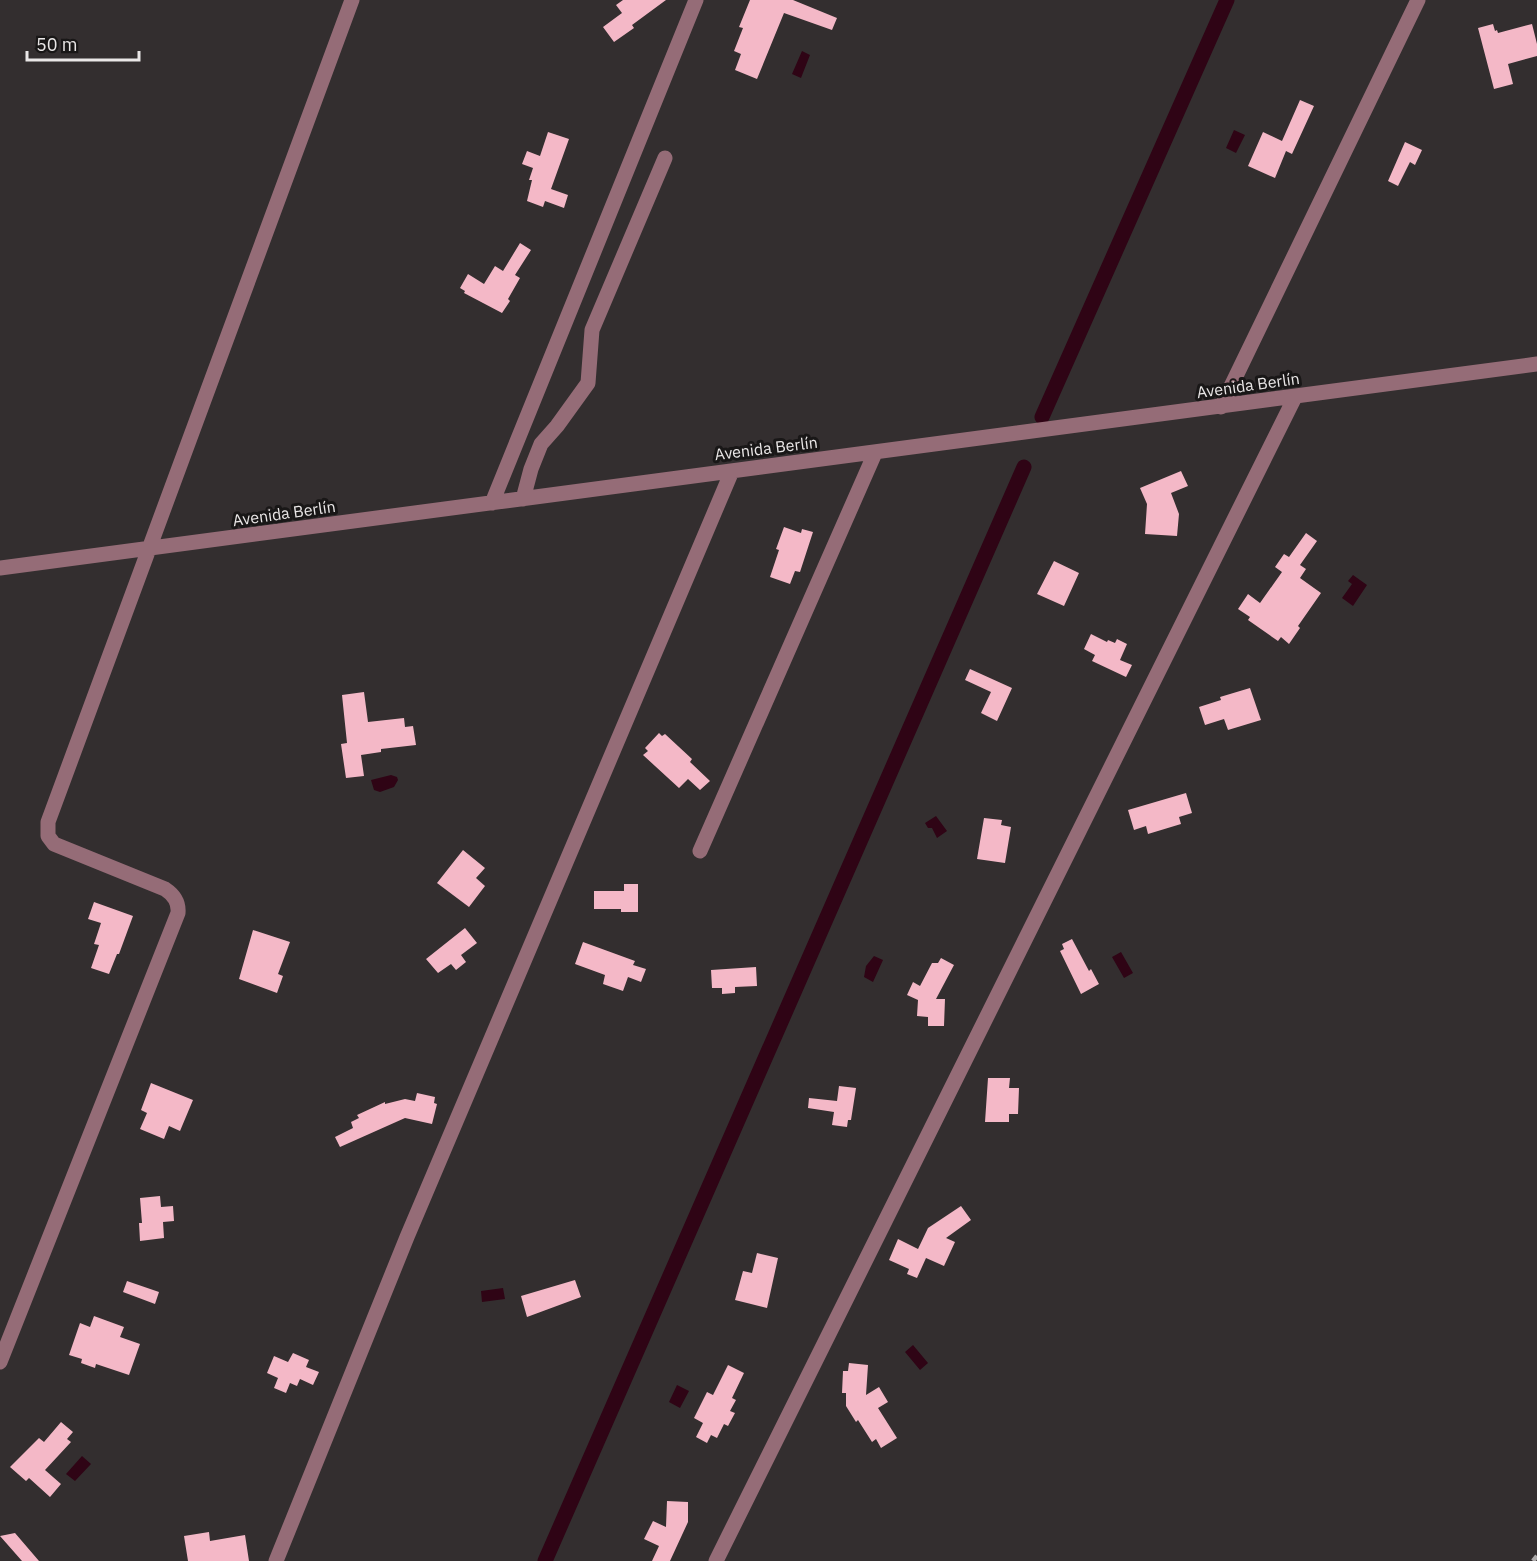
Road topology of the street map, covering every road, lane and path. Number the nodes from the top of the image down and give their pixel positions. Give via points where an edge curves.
1 (352, 0) edge
2 (696, 0) edge
3 (1418, 0) edge
4 (664, 158) dead end
5 (1537, 364) edge
6 (1295, 397) junction
7 (1221, 407) junction
8 (875, 453) junction
9 (732, 471) junction
10 (523, 499) junction
11 (492, 503) junction
12 (149, 549) junction
13 (0, 568) edge
14 (700, 851) dead end
15 (0, 1362) edge
16 (276, 1561) edge
17 (716, 1561) edge

1 - 12 street
2 - 11 street
3 - 7 street
4 - 10 street via 592,330 588,383 541,444
5 - 6 street, Avenida Berlín
6 - 7 street, Avenida Berlín
6 - 17 street
7 - 8 street, Avenida Berlín
8 - 9 street, Avenida Berlín
8 - 14 street
9 - 10 street, Avenida Berlín
9 - 16 street via 407,1237
10 - 11 street, Avenida Berlín
11 - 12 street, Avenida Berlín
12 - 13 street, Avenida Berlín
12 - 15 street via 46,829 58,847 165,889 174,897 178,914

